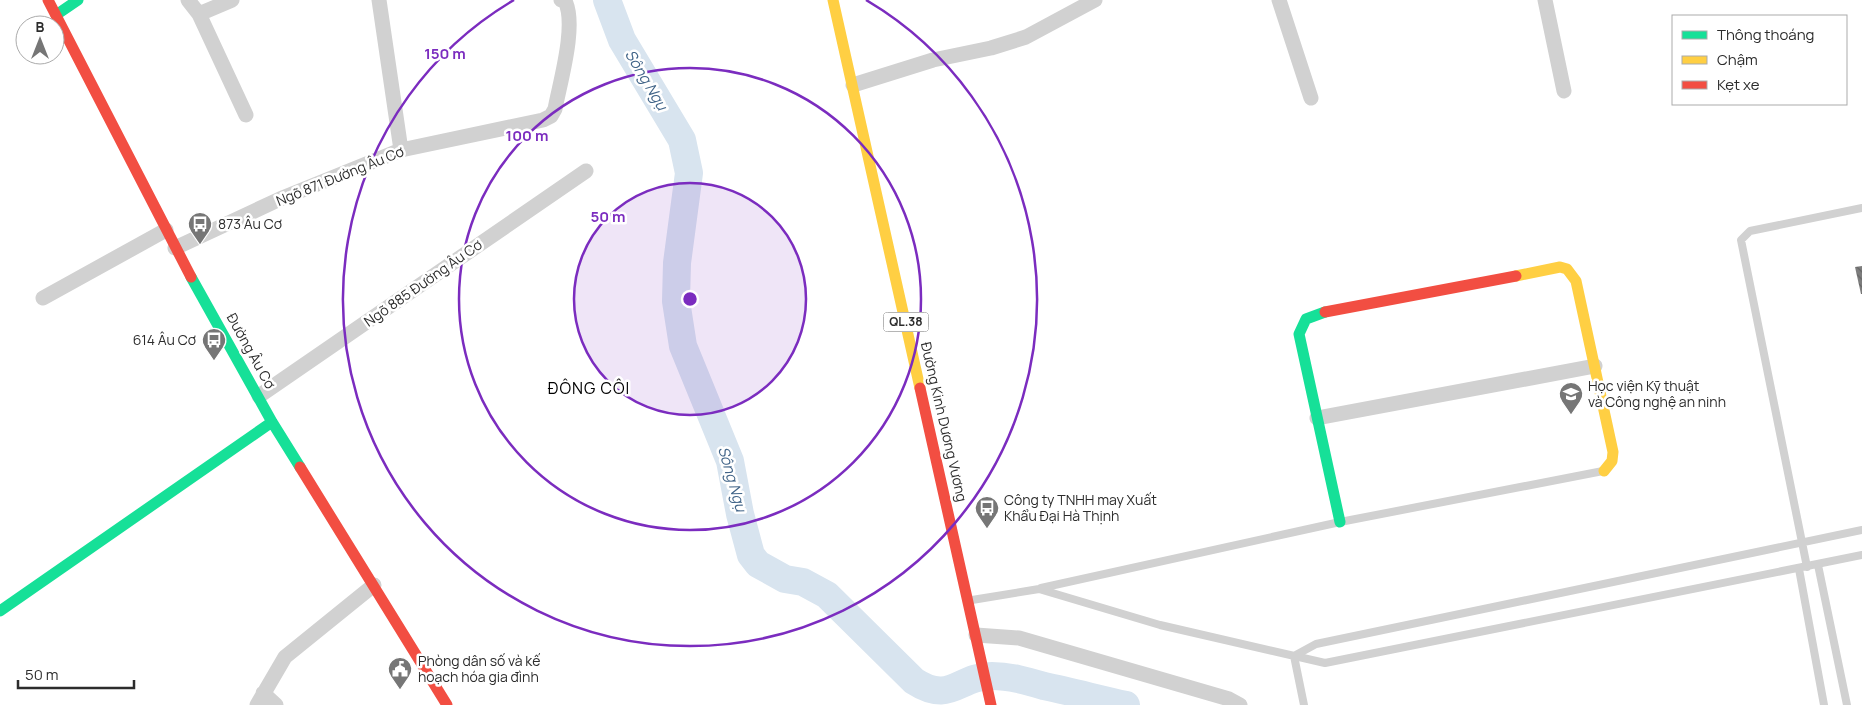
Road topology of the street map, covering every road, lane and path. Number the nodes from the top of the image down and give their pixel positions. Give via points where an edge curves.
1 (48, 0) edge
2 (78, 0) edge
3 (188, 0) edge
4 (232, 0) edge
5 (379, 0) edge
6 (561, 0) edge
7 (833, 0) edge
8 (1095, 0) edge
9 (1279, 0) edge
10 (1545, 0) edge
11 (1073, 6) edge
12 (199, 14) junction
13 (56, 15) joint
14 (65, 33) edge
15 (853, 85) junction
16 (1564, 91) dead end
17 (1310, 98) dead end
18 (246, 115) dead end
19 (401, 150) junction
20 (586, 171) dead end
21 (1862, 208) edge
22 (166, 230) junction
23 (175, 248) junction
24 (43, 298) dead end
25 (1595, 366) junction
26 (259, 396) junction
27 (1318, 418) junction
28 (272, 422) junction
29 (1604, 471) joint
30 (1340, 522) junction
31 (1862, 530) edge
32 (1802, 543) junction
33 (1862, 555) edge
34 (1818, 565) junction
35 (1803, 568) junction
36 (374, 585) junction
37 (1039, 589) junction
38 (968, 601) junction
39 (0, 611) edge
40 (977, 640) junction
41 (1294, 656) junction
42 (260, 699) edge
43 (276, 705) edge
44 (447, 705) edge
45 (991, 705) edge
46 (1240, 705) edge
47 (1304, 705) edge
48 (1824, 705) edge
49 (1846, 705) edge

1 - 13 main road, Đường Âu Cơ
2 - 13 main road
3 - 12 street
4 - 12 street
5 - 19 street
6 - 19 street, Ngõ 871 Đường Âu Cơ via 570,10 568,38 551,116
7 - 15 main road, Đường Kinh Dương Vương / QL.38
8 - 11 street
9 - 17 street
10 - 16 street
11 - 15 street via 1026,38 933,60
12 - 18 street
14 - 22 main road, Đường Âu Cơ
15 - 38 main road, Đường Kinh Dương Vương / QL.38
19 - 23 street, Ngõ 871 Đường Âu Cơ via 280,199
20 - 26 street, Ngõ 885 Đường Âu Cơ
21 - 32 lane via 1750,231 1741,240
22 - 23 main road, Đường Âu Cơ
22 - 24 street
23 - 26 main road, Đường Âu Cơ
25 - 27 street
25 - 27 main road via 1576,281 1567,269 1560,268 1307,317 1300,324 1299,334
25 - 29 main road via 1614,452
26 - 28 main road, Đường Âu Cơ
27 - 30 main road
28 - 36 main road, Đường Âu Cơ
28 - 39 main road
29 - 30 lane
30 - 37 lane
31 - 32 lane
32 - 35 lane
32 - 41 lane via 1316,644
33 - 34 lane
34 - 35 lane
34 - 49 lane
35 - 41 lane via 1325,663
35 - 48 lane
36 - 42 street via 284,656
36 - 44 main road, Đường Âu Cơ
37 - 38 lane
37 - 41 lane via 1160,624
38 - 40 main road, Đường Kinh Dương Vương / QL.38
40 - 45 main road, Đường Kinh Dương Vương / QL.38
40 - 46 street via 1019,638 1230,698
41 - 47 lane
42 - 43 street

